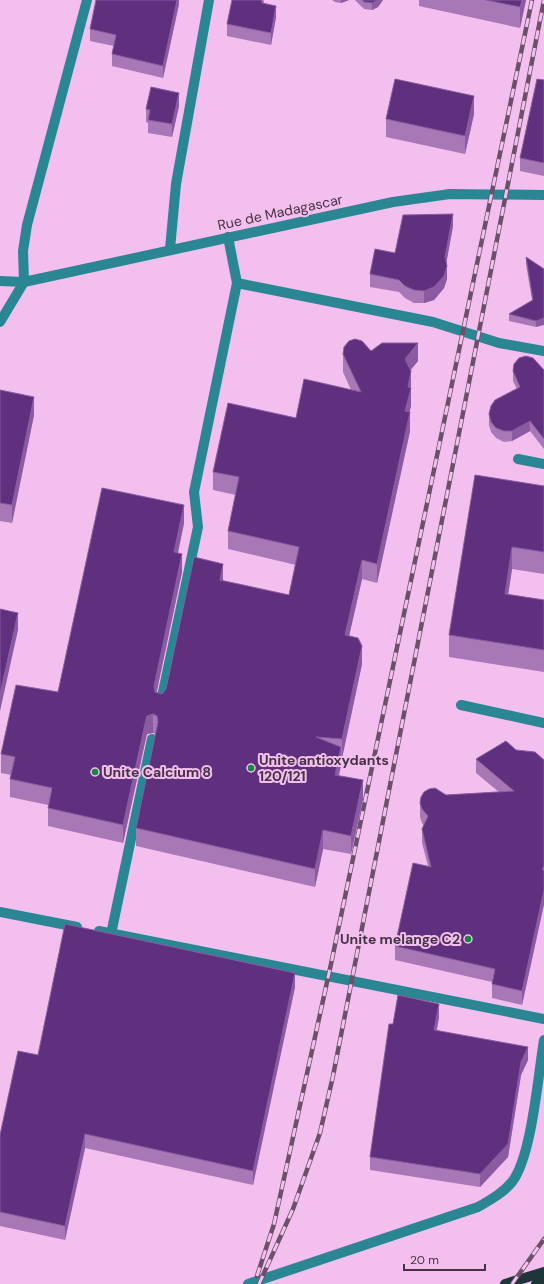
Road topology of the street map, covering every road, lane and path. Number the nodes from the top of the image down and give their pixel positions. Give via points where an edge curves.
1 (87, 0) edge
2 (209, 0) edge
3 (544, 195) edge
4 (228, 237) junction
5 (170, 250) junction
6 (0, 281) edge
7 (24, 282) junction
8 (237, 283) junction
9 (0, 322) edge
10 (544, 351) edge
11 (518, 459) dead end
12 (544, 464) edge
13 (461, 705) dead end
14 (160, 706) edge
15 (544, 723) edge
16 (152, 739) dead end
17 (0, 912) edge
18 (111, 934) junction
19 (544, 1019) edge
20 (544, 1040) edge
21 (544, 1272) edge
22 (544, 1278) edge
23 (248, 1284) edge
24 (505, 1284) edge
25 (536, 1284) edge

1 - 7 lane via 27,224 23,251
2 - 5 lane via 176,184
3 - 4 lane, Rue de Madagascar via 450,194 393,202
4 - 5 lane, Rue de Madagascar
4 - 8 lane
5 - 7 lane, Rue de Madagascar
6 - 7 lane, Rue de Madagascar
7 - 9 lane
8 - 10 lane via 433,322 499,343
8 - 14 lane via 194,492 198,527
11 - 12 lane
13 - 15 lane
16 - 18 lane
17 - 18 lane
18 - 19 lane
20 - 23 lane via 522,1165 512,1182 495,1197 478,1207
21 - 24 main road
22 - 25 main road

